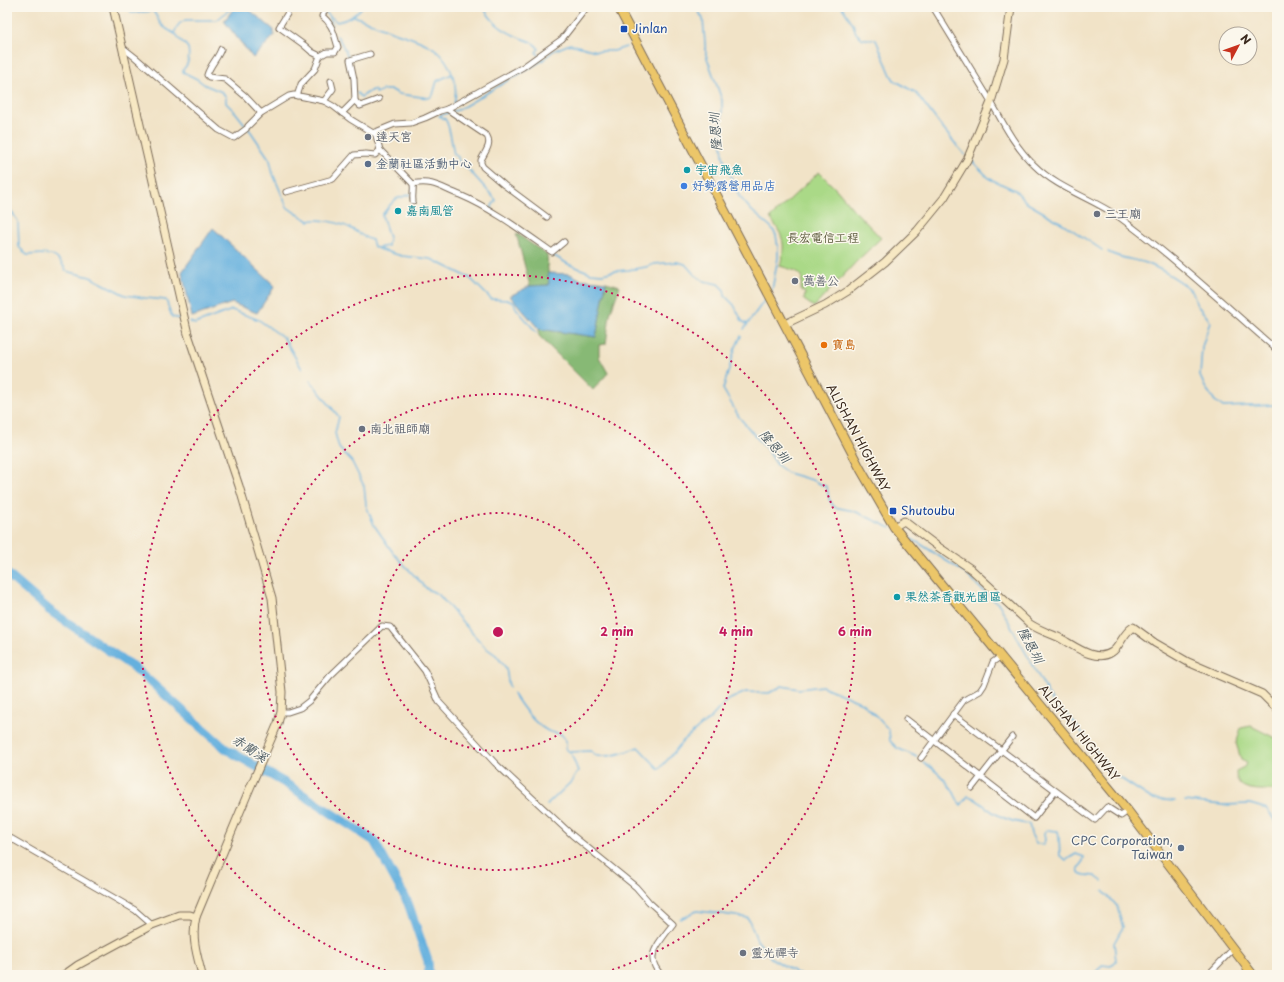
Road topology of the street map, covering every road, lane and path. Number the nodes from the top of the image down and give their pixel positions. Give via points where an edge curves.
1 (113, 7) edge
2 (323, 7) edge
3 (587, 7) edge
4 (618, 7) edge
5 (933, 7) edge
6 (1011, 7) edge
7 (288, 14) dead end
8 (122, 47) junction
9 (221, 48) dead end
10 (370, 54) dead end
11 (320, 56) junction
12 (331, 81) dead end
13 (297, 96) junction
14 (379, 99) dead end
15 (354, 100) junction
16 (324, 101) junction
17 (991, 102) junction
18 (447, 109) junction
19 (261, 113) junction
20 (342, 113) junction
21 (375, 132) junction
22 (380, 150) junction
23 (413, 184) junction
24 (286, 192) dead end
25 (413, 201) dead end
26 (547, 217) dead end
27 (564, 242) dead end
28 (785, 324) junction
29 (1277, 350) edge
30 (894, 527) junction
31 (1000, 656) junction
32 (1277, 709) edge
33 (281, 712) junction
34 (953, 714) junction
35 (906, 719) dead end
36 (1012, 737) dead end
37 (934, 741) junction
38 (1001, 750) junction
39 (921, 758) dead end
40 (981, 777) junction
41 (972, 788) dead end
42 (1055, 791) junction
43 (1128, 811) junction
44 (7, 836) edge
45 (196, 917) junction
46 (152, 925) junction
47 (1233, 949) junction
48 (64, 975) edge
49 (202, 975) edge
50 (661, 975) edge
51 (1208, 975) edge
52 (1253, 975) edge

1 - 8 street
2 - 11 street via 325,10 322,16 334,31 338,47 335,52 327,52
3 - 18 street via 562,39 522,67
4 - 28 main road, ALISHAN HIGHWAY
5 - 17 street
6 - 17 street via 1004,59
7 - 11 street via 279,27
8 - 19 street via 219,130 234,138
8 - 33 street via 188,334 239,486 272,598 282,692
9 - 19 street via 207,75 225,79
10 - 15 street via 350,60 354,79
11 - 13 street via 315,69 301,84
12 - 16 street via 333,89
13 - 16 street
13 - 19 street via 289,96
14 - 15 street via 360,106
15 - 20 street
16 - 20 street
17 - 28 street via 967,160 944,198 917,231 886,262 848,291
17 - 29 street via 1006,130 1034,166 1109,211 1155,244
18 - 21 street via 411,123 395,124
18 - 26 street via 487,136 490,142 481,160 483,167
20 - 21 street
21 - 22 street
22 - 23 street
22 - 24 street via 375,155 354,155 333,178
23 - 25 street
23 - 27 street via 420,182 439,185 483,206 552,252
28 - 30 main road, ALISHAN HIGHWAY
30 - 31 main road, ALISHAN HIGHWAY
30 - 32 street via 904,522 971,569 1030,624 1082,651 1094,655 1109,654 1133,627 1188,662 1262,694
31 - 34 street via 993,662 980,691 964,700
31 - 43 main road, ALISHAN HIGHWAY
33 - 45 street via 275,733
33 - 50 street via 300,708 382,626 390,627 425,671 439,702 495,763 572,835 636,887 673,924 662,937 652,957
34 - 37 street
34 - 38 street
35 - 37 street
36 - 38 street
37 - 39 street
37 - 40 street
38 - 40 street
38 - 42 street
40 - 41 street
40 - 42 street via 1034,818
42 - 43 street via 1095,820 1107,807 1121,816
43 - 47 main road, ALISHAN HIGHWAY
44 - 46 street via 135,910
45 - 46 street via 179,915
45 - 49 street via 194,943
46 - 48 street
47 - 51 street
47 - 52 main road, ALISHAN HIGHWAY

